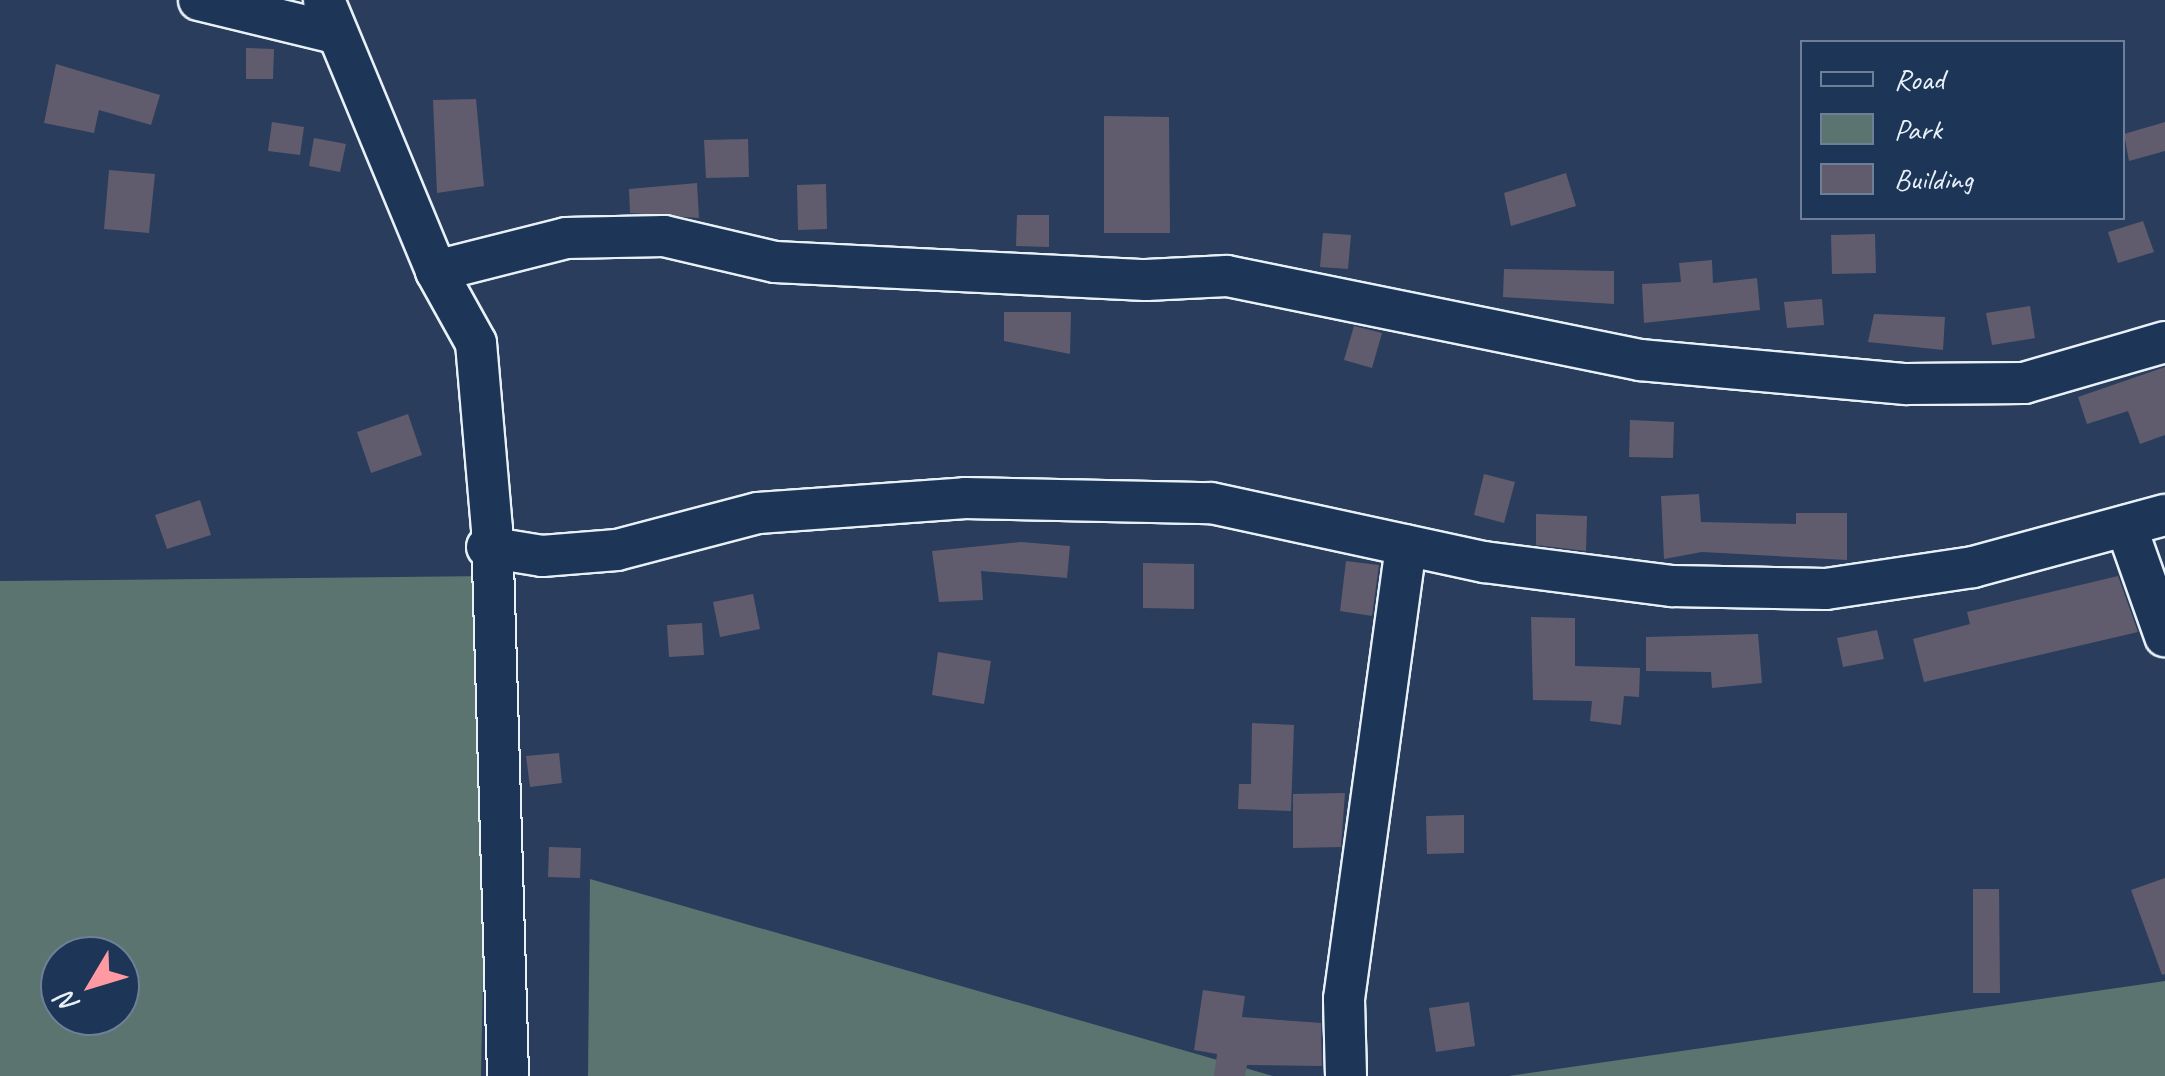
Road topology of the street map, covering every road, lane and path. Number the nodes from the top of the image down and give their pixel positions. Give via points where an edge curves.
1 (198, 0) edge
2 (329, 17) edge
3 (436, 271) junction
4 (2165, 342) edge
5 (2165, 515) edge
6 (2126, 526) junction
7 (1406, 545) junction
8 (487, 547) junction
9 (2165, 636) edge
10 (508, 1076) edge
11 (1346, 1076) edge

1 - 2 street
2 - 3 street
3 - 4 street via 566,238 664,236 775,262 1146,280 1227,276 1623,358 1906,384 2024,383
3 - 8 street via 476,343
5 - 6 street
6 - 7 street via 1973,567 1826,589 1672,586
6 - 9 street
7 - 8 street via 1211,503 965,498 758,513 617,550 542,556
7 - 11 street via 1344,999
8 - 10 street

